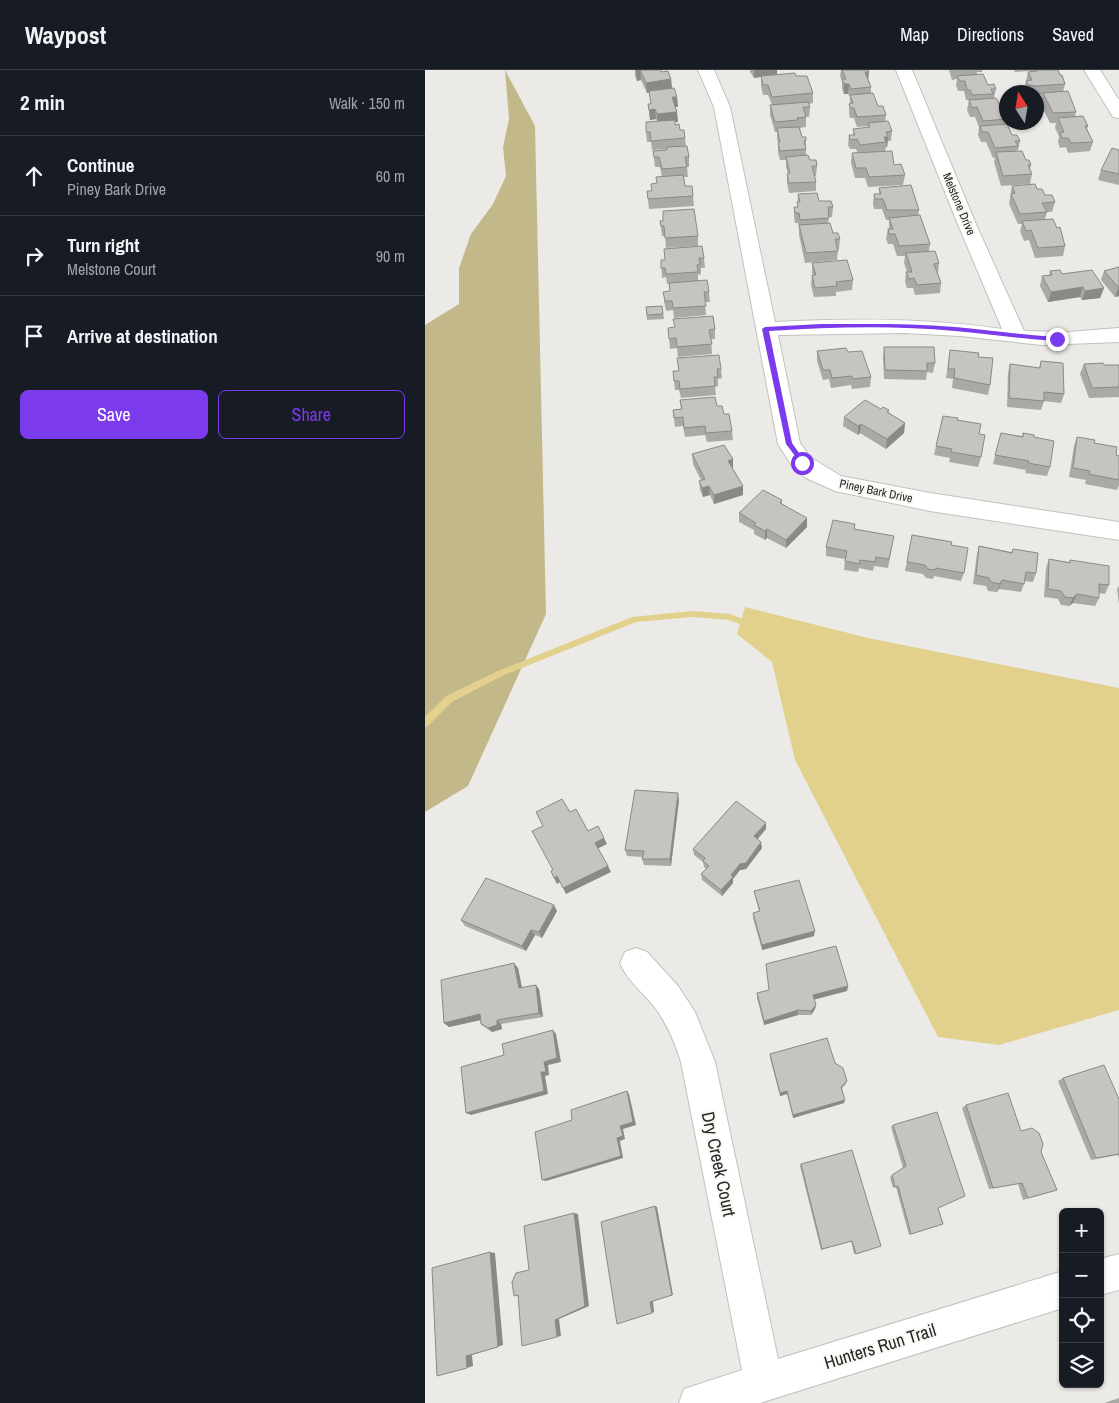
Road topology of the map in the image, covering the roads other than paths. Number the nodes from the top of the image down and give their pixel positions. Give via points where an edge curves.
1 (706, 70) edge
2 (904, 70) edge
3 (1092, 70) edge
4 (1119, 113) edge
5 (765, 329) junction
6 (1119, 335) edge
7 (1016, 336) junction
8 (1119, 531) edge
9 (636, 963) dead end
10 (1119, 1272) edge
11 (1104, 1277) edge
12 (1059, 1290) edge
13 (764, 1382) junction
14 (698, 1403) edge

1 - 5 street, Piney Bark Drive via 722,107
2 - 7 street, Melstone Drive
3 - 4 street
5 - 7 street via 894,326
5 - 8 street, Piney Bark Drive via 789,444 802,463 814,472 835,483 930,502
6 - 7 street via 1057,339
9 - 13 street, Dry Creek Court via 667,997 684,1023 698,1062
10 - 11 street
12 - 13 street, Hunters Run Trail
13 - 14 street, Hunters Run Trail

